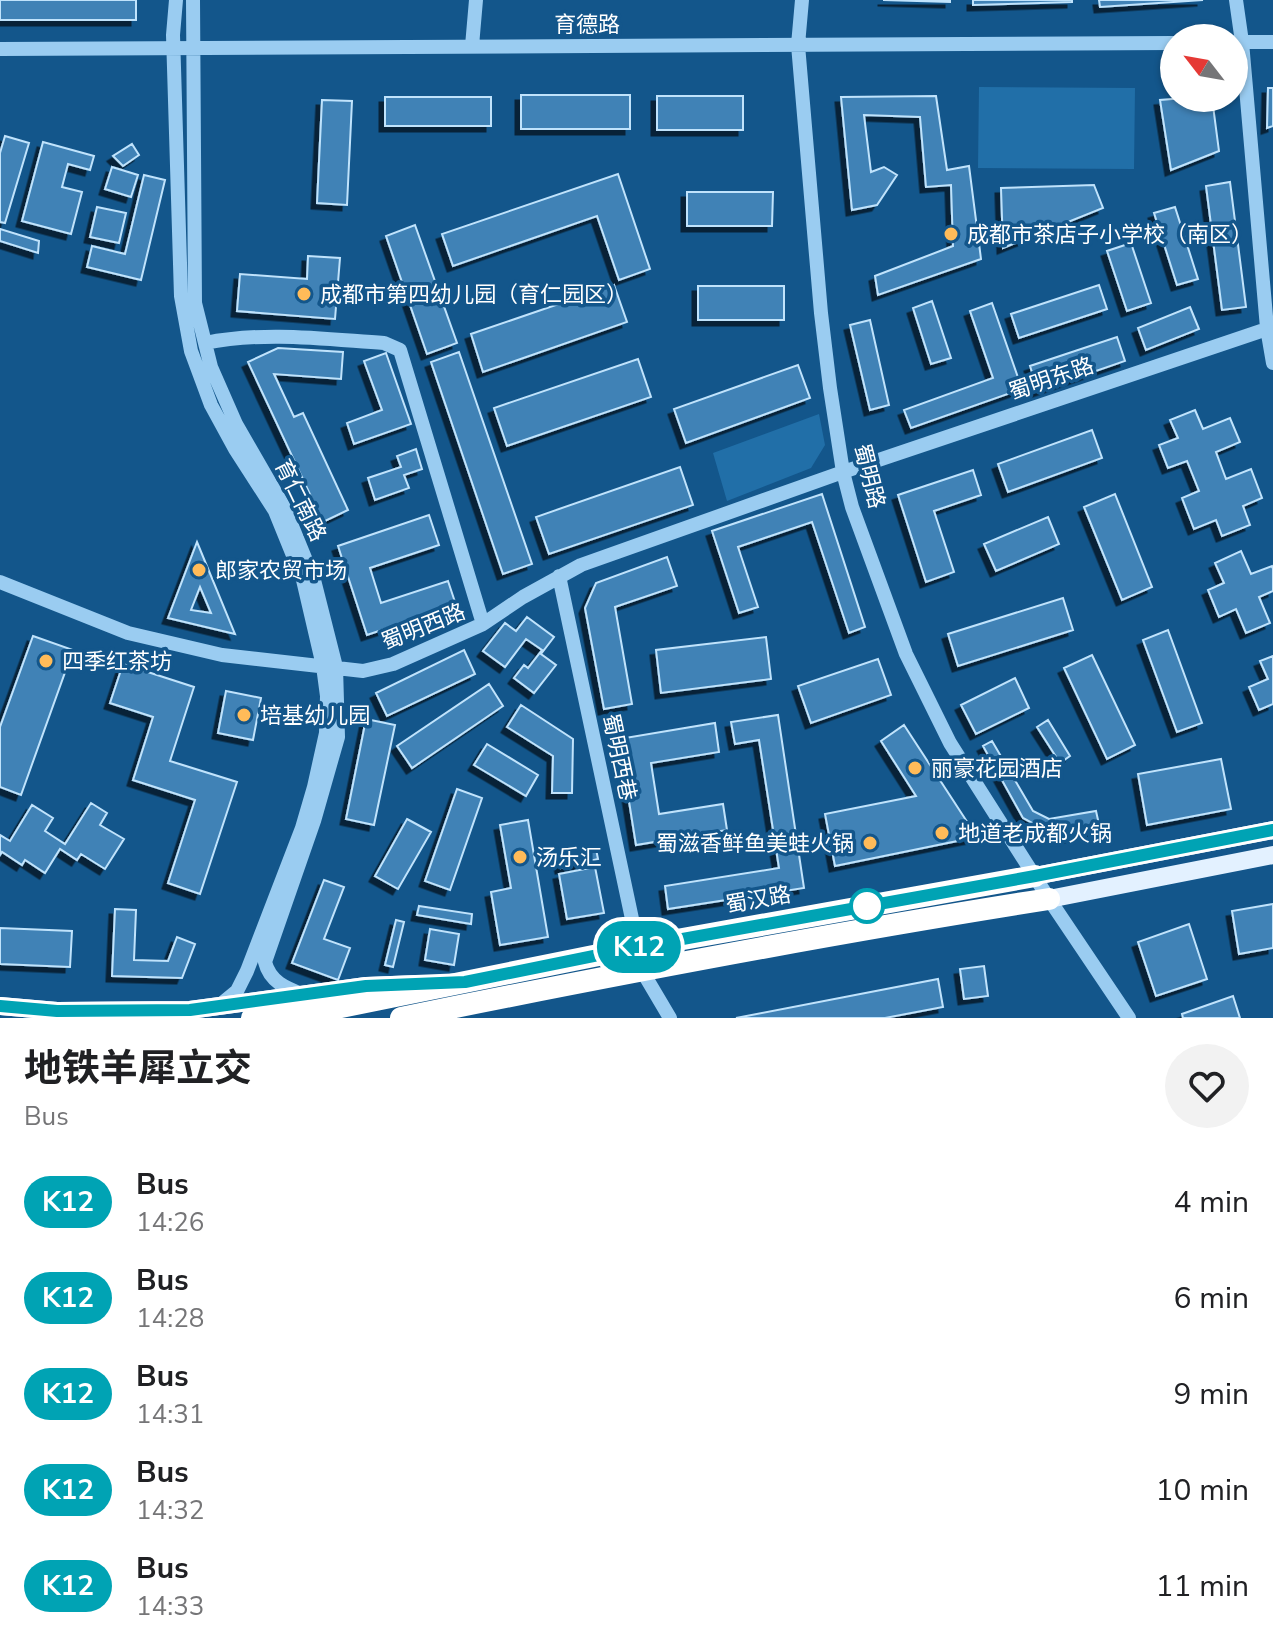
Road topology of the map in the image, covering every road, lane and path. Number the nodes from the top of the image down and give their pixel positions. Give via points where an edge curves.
1 (176, 0) edge
2 (193, 0) edge
3 (476, 0) edge
4 (802, 0) edge
5 (1236, 0) edge
6 (1237, 24) edge
7 (1248, 42) edge
8 (1273, 42) edge
9 (1160, 43) edge
10 (798, 45) junction
11 (472, 46) junction
12 (174, 48) junction
13 (192, 48) junction
14 (0, 49) edge
15 (1246, 112) edge
16 (1270, 328) edge
17 (205, 343) junction
18 (1273, 363) edge
19 (843, 472) junction
20 (559, 576) junction
21 (0, 582) edge
22 (483, 624) junction
23 (330, 667) junction
24 (1273, 830) edge
25 (1273, 855) edge
26 (1035, 876) junction
27 (1049, 899) junction
28 (640, 958) junction
29 (465, 982) junction
30 (304, 996) junction
31 (0, 1006) edge
32 (215, 1008) junction
33 (252, 1018) edge
34 (401, 1018) edge
35 (670, 1018) edge
36 (1129, 1018) edge

1 - 12 street
2 - 13 street, 育仁南路
3 - 11 street
4 - 10 street, 蜀明路
5 - 6 street
7 - 8 street
9 - 10 street, 育德路
10 - 11 street, 育德路
10 - 19 street, 蜀明路 via 821,313
11 - 13 street, 育德路
12 - 13 street, 育德路
12 - 14 street, 育德路
12 - 23 street via 181,296 191,351 211,405 280,525
13 - 17 street, 育仁南路 via 195,303
15 - 16 street
16 - 18 street
16 - 19 street, 蜀明东路
17 - 22 street via 266,335 384,343 400,350
17 - 23 street, 育仁南路 via 236,424 285,509 314,580
19 - 20 street, 蜀明西路
19 - 26 street, 蜀明路 via 906,654 950,743
20 - 22 street, 蜀明西路
20 - 28 street, 蜀明西巷
21 - 23 street, 蜀明西路 via 128,633 222,655
22 - 23 street, 蜀明西路 via 393,664 363,671
23 - 30 street, 育仁南路 via 338,737 265,962 273,979
23 - 32 street via 326,733 302,828 247,971 237,991
24 - 26 main road, 蜀汉路
25 - 27 main road, 蜀汉路
26 - 27 street, 蜀明路
26 - 28 highway, 蜀汉路
27 - 28 highway, 蜀汉路
27 - 36 street, 蜀明路
28 - 29 highway, 蜀汉路
28 - 34 highway, 蜀汉路
28 - 35 street, 蜀明西巷
29 - 30 main road via 366,986
29 - 33 highway, 蜀汉路 via 336,1008
30 - 32 main road
31 - 32 main road via 84,1011

